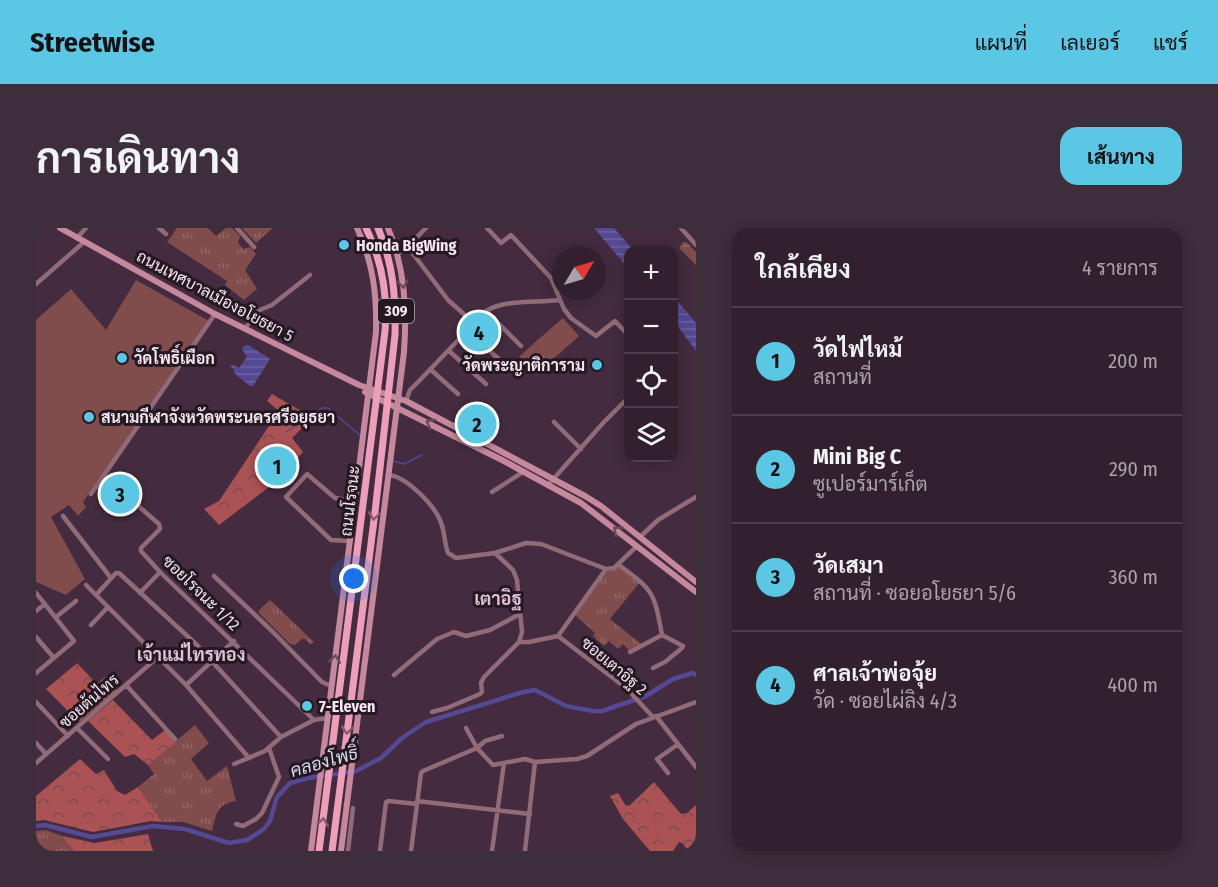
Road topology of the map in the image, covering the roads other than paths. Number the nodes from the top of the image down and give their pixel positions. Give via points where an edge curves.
1 (60, 228) edge
2 (86, 228) edge
3 (159, 228) edge
4 (237, 228) edge
5 (357, 228) edge
6 (366, 228) edge
7 (378, 228) edge
8 (388, 228) edge
9 (426, 228) edge
10 (487, 228) edge
11 (681, 228) edge
12 (166, 234) dead end
13 (77, 238) junction
14 (84, 242) junction
15 (696, 245) edge
16 (254, 247) dead end
17 (408, 247) junction
18 (397, 254) junction
19 (310, 275) dead end
20 (552, 281) edge
21 (36, 284) edge
22 (559, 300) joint
23 (486, 311) junction
24 (215, 314) junction
25 (475, 324) junction
26 (245, 329) junction
27 (468, 331) junction
28 (624, 331) edge
29 (521, 346) dead end
30 (448, 351) junction
31 (504, 364) dead end
32 (430, 369) junction
33 (486, 384) dead end
34 (359, 385) junction
35 (368, 387) junction
36 (377, 391) junction
37 (458, 394) dead end
38 (368, 395) junction
39 (389, 395) junction
40 (398, 398) junction
41 (376, 399) junction
42 (406, 401) junction
43 (624, 402) edge
44 (388, 405) junction
45 (397, 407) junction
46 (554, 422) dead end
47 (581, 449) junction
48 (523, 472) junction
49 (388, 475) junction
50 (104, 476) junction
51 (554, 479) junction
52 (548, 485) junction
53 (492, 492) dead end
54 (91, 494) dead end
55 (696, 497) edge
56 (355, 501) junction
57 (63, 516) dead end
58 (640, 537) junction
59 (350, 541) junction
60 (637, 546) junction
61 (495, 553) junction
62 (347, 563) junction
63 (356, 565) junction
64 (619, 565) junction
65 (367, 567) junction
66 (376, 568) junction
67 (606, 569) junction
68 (160, 572) junction
69 (214, 576) dead end
70 (111, 578) junction
71 (696, 582) edge
72 (86, 585) dead end
73 (696, 592) edge
74 (36, 593) edge
75 (140, 593) junction
76 (96, 595) junction
77 (76, 601) dead end
78 (45, 604) junction
79 (108, 607) junction
80 (36, 611) edge
81 (520, 614) junction
82 (56, 617) junction
83 (91, 625) dead end
84 (662, 635) junction
85 (558, 636) junction
86 (36, 637) edge
87 (234, 641) junction
88 (519, 642) junction
89 (630, 652) dead end
90 (158, 657) junction
91 (54, 658) junction
92 (211, 662) junction
93 (653, 668) dead end
94 (36, 673) edge
95 (394, 675) dead end
96 (126, 685) junction
97 (186, 685) junction
98 (332, 686) junction
99 (36, 702) edge
100 (696, 702) edge
101 (432, 712) dead end
102 (654, 716) junction
103 (327, 718) junction
104 (314, 720) junction
105 (77, 728) junction
106 (466, 728) dead end
107 (68, 736) junction
108 (502, 736) dead end
109 (281, 737) junction
110 (175, 739) dead end
111 (36, 743) edge
112 (677, 745) junction
113 (269, 748) junction
114 (477, 748) junction
115 (46, 754) junction
116 (249, 758) junction
117 (108, 759) dead end
118 (535, 762) junction
119 (36, 763) edge
120 (504, 763) junction
121 (234, 764) dead end
122 (696, 767) edge
123 (668, 773) dead end
124 (417, 803) junction
125 (353, 808) dead end
126 (498, 811) junction
127 (530, 814) junction
128 (236, 824) dead end
129 (310, 851) edge
130 (319, 851) edge
131 (332, 851) edge
132 (341, 851) edge
133 (348, 851) edge
134 (380, 851) edge
135 (411, 851) edge
136 (492, 851) edge
137 (525, 851) edge

1 - 13 main road, ถนนเทศบาลเมืองอโยธยา 5
2 - 13 street
3 - 12 street
4 - 16 street
5 - 35 main road, ถนนโรจนะ via 371,264 376,297 376,332
6 - 36 main road, ถนนโรจนะ / 309 via 379,261 386,300
7 - 39 main road, ถนนโรจนะ / 309 via 389,260 396,307
8 - 18 main road, ถนนโรจนะ
9 - 17 street
10 - 20 street via 501,243 511,235
11 - 15 street
13 - 14 main road, ถนนเทศบาลเมืองอโยธยา 5
14 - 21 street
14 - 24 main road, ถนนเทศบาลเมืองอโยธยา 5
17 - 18 street
17 - 25 street via 448,300
18 -> 40 main road, ถนนโรจนะ via 406,322
19 - 26 street via 272,305 255,312
22 - 23 street
22 - 28 street via 571,318 596,336 615,321
23 - 25 street
23 - 29 street
24 - 26 main road, ถนนเทศบาลเมืองอโยธยา 5
24 - 50 street
25 - 27 street
26 - 34 main road, ถนนเทศบาลเมืองอโยธยา 5
27 - 30 street
27 - 31 street
30 - 32 street
30 - 33 street
32 - 37 street
32 - 42 street via 410,390
34 - 35 main road, ถนนเทศบาลเมืองอโยธยา 5
34 - 38 main road, ถนนเทศบาลเมืองอโยธยา 5
35 - 36 main road, ถนนเทศบาลเมืองอโยธยา 5
35 - 38 main road, ถนนโรจนะ
36 - 39 main road, ถนนเทศบาลเมืองอโยธยา 5
36 - 41 main road, ถนนโรจนะ / 309
38 - 41 main road, ถนนเทศบาลเมืองอโยธยา 5
38 - 56 main road, ถนนโรจนะ
39 - 40 main road, ถนนเทศบาลเมืองอโยธยา 5
39 - 44 main road, ถนนโรจนะ / 309
40 - 42 main road, ถนนเทศบาลเมืองอโยธยา 5
40 - 45 main road, ถนนโรจนะ
41 - 44 main road, ถนนเทศบาลเมืองอโยธยา 5
41 - 63 main road, ถนนโรจนะ / 309
42 - 51 main road, ถนนเทศบาลเมืองอโยธยา 5
43 - 47 street
44 - 45 main road, ถนนเทศบาลเมืองอโยธยา 5
44 -> 65 main road, ถนนโรจนะ / 309
48 -> 45 main road, ถนนเทศบาลเมืองอโยธยา 5
45 - 49 main road, ถนนโรจนะ
46 - 47 street
47 - 51 street
48 - 52 main road, ถนนเทศบาลเมืองอโยธยา 5
48 - 53 street
49 - 61 street via 408,483 435,512 452,556
49 - 66 main road, ถนนโรจนะ
50 - 54 street
50 - 68 street, ซอยโรจนะ 1/12 via 159,524 160,529 140,549
51 - 52 street
51 - 58 main road, ถนนเทศบาลเมืองอโยธยา 5 via 601,506
60 -> 52 main road, ถนนเทศบาลเมืองอโยธยา 5 via 595,512
55 - 58 street via 658,520
56 - 59 main road, ถนนโรจนะ
56 - 59 street via 335,498 308,474 286,497 331,540
57 - 70 street
58 - 71 main road, ถนนเทศบาลเมืองอโยธยา 5
59 - 62 main road, ถนนโรจนะ
60 - 64 street
60 - 73 main road, ถนนเทศบาลเมืองอโยธยา 5
61 - 67 street via 531,542
61 - 81 street via 515,574
62 - 63 main road
98 -> 62 main road, ถนนโรจนะ
130 -> 63 main road, ถนนโรจนะ / 309
64 - 67 street
64 - 84 street via 651,592
65 - 66 main road
65 -> 131 main road, ถนนโรจนะ / 309
66 - 132 main road, ถนนโรจนะ
67 - 85 street
68 - 75 street
68 - 87 street, ซอยโรจนะ 1/12
69 - 98 street via 322,682
70 - 75 street via 117,572
70 - 76 street
72 - 76 street
74 - 78 street
75 - 92 street
76 - 79 street
77 - 82 street
78 - 80 street
78 - 82 street
79 - 83 street
79 - 90 street
81 - 88 street
81 - 95 street via 490,630 466,636 454,632 445,635
82 - 91 street via 74,641
84 - 89 street
84 - 93 street via 683,647
85 - 88 street
85 - 102 street, ซอยเตาอิฐ 2 via 626,688
86 - 91 street
87 - 92 street
87 - 104 street, ซอยโรจนะ 1/12
88 - 101 street via 484,677 480,694
90 - 96 street, ซอยต้นไทร
90 - 97 street
91 - 94 street
92 - 97 street
92 - 109 street
96 - 105 street, ซอยต้นไทร
96 - 110 street
97 - 116 street
98 - 103 main road, ถนนโรจนะ
99 - 107 street
100 - 102 street
102 - 112 street, ซอยเตาอิฐ 2
102 - 118 street via 587,756
103 - 104 street
103 - 129 main road, ถนนโรจนะ
104 - 109 street
105 - 107 street, ซอยต้นไทร
105 - 117 street
106 - 114 street
107 - 115 street, ซอยต้นไทร
108 - 114 street
109 - 113 street
111 - 115 street
112 - 122 street, ซอยเตาอิฐ 2
112 - 123 street via 657,759
113 - 116 street
113 - 128 street via 278,773 276,783 262,813 243,826
114 - 120 street via 491,764
114 - 124 street via 421,773
115 - 119 street, ซอยต้นไทร
116 - 121 street
118 - 120 street via 525,759
118 - 127 street
120 - 126 street
124 - 126 street
124 - 134 street via 386,802
124 - 135 street
125 - 133 street
126 - 127 street
126 - 136 street
127 - 137 street

